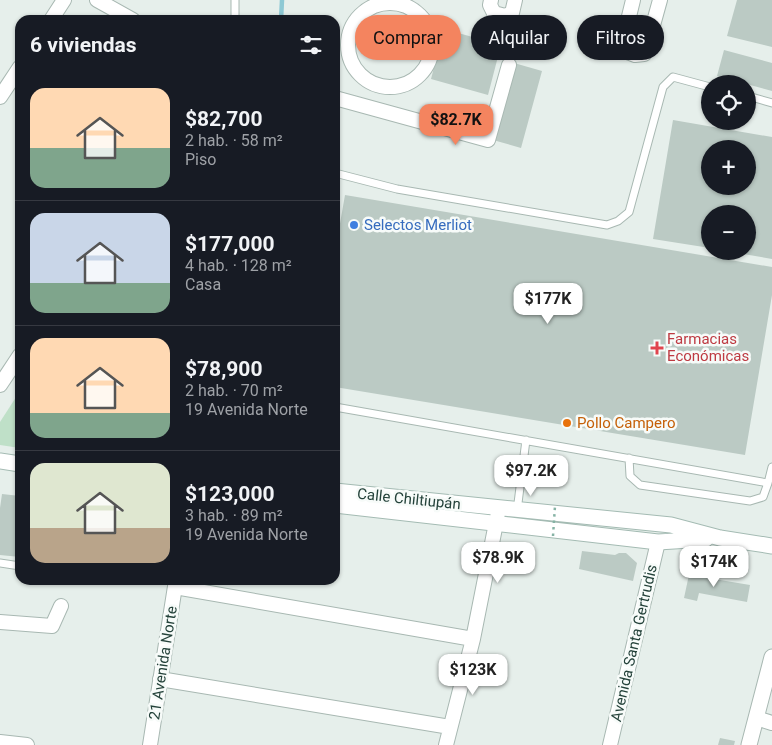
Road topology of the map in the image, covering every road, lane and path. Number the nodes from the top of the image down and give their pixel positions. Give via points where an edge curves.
1 (64, 0) edge
2 (97, 0) edge
3 (235, 0) edge
4 (491, 0) edge
5 (516, 0) edge
6 (633, 0) edge
7 (660, 0) edge
8 (54, 15) edge
9 (124, 15) edge
10 (235, 15) edge
11 (509, 65) dead end
12 (15, 75) edge
13 (701, 85) edge
14 (385, 88) junction
15 (0, 98) edge
16 (756, 98) edge
17 (340, 99) edge
18 (772, 102) edge
19 (379, 110) junction
20 (340, 174) edge
21 (15, 362) edge
22 (0, 385) edge
23 (340, 408) edge
24 (526, 440) junction
25 (629, 458) junction
26 (0, 462) edge
27 (15, 464) edge
28 (772, 467) edge
29 (768, 483) junction
30 (340, 492) edge
31 (340, 505) edge
32 (555, 506) dead end
33 (498, 508) junction
34 (517, 511) junction
35 (496, 524) junction
36 (553, 536) dead end
37 (720, 538) junction
38 (658, 542) junction
39 (772, 546) edge
40 (0, 563) edge
41 (15, 565) edge
42 (176, 585) edge
43 (181, 585) edge
44 (61, 606) dead end
45 (0, 622) edge
46 (473, 639) junction
47 (772, 657) edge
48 (160, 679) junction
49 (756, 718) junction
50 (772, 723) edge
51 (450, 728) junction
52 (0, 742) edge
53 (27, 745) edge
54 (150, 745) edge
55 (446, 745) edge
56 (610, 745) edge
57 (749, 745) edge

1 - 8 street
2 - 9 street
3 - 10 lane
4 - 5 street via 494,13 505,16 512,13
6 - 7 street via 623,41 625,51 635,55 644,54
11 - 19 street via 488,140
12 - 15 street
13 - 20 lane via 673,78 663,87 629,212 607,226 398,189
14 - 14 street via 409,84 421,75 433,49 425,22 415,11 389,3 376,5 354,22 348,34 347,48 350,62 358,73 368,82
14 - 19 street
16 - 18 lane
17 - 19 street
21 - 22 street
23 - 24 lane
24 - 25 lane
24 - 34 lane
25 - 29 lane
25 - 29 lane via 630,476 640,485 750,501 763,497
26 - 27 main road
28 - 29 lane
30 - 33 main road, Calle Chiltiupán
31 - 35 main road, Calle Chiltiupán
32 - 36 path, bridge
33 - 34 main road, Calle Chiltiupán
33 - 35 street
34 - 37 main road, Calle Chiltiupán via 671,525
35 - 38 main road, Calle Chiltiupán
35 - 46 street
37 - 38 main road, Calle Chiltiupán
37 - 39 main road, Calle Chiltiupán
38 - 56 street, Avenida Santa Gertrudis
40 - 41 lane
42 - 48 street, 21 Avenida Norte
43 - 46 street
44 - 45 street via 52,626
46 - 51 street
47 - 49 main road
48 - 51 street
48 - 54 street, 21 Avenida Norte
49 - 50 street
49 - 57 main road
51 - 55 street
52 - 53 street

